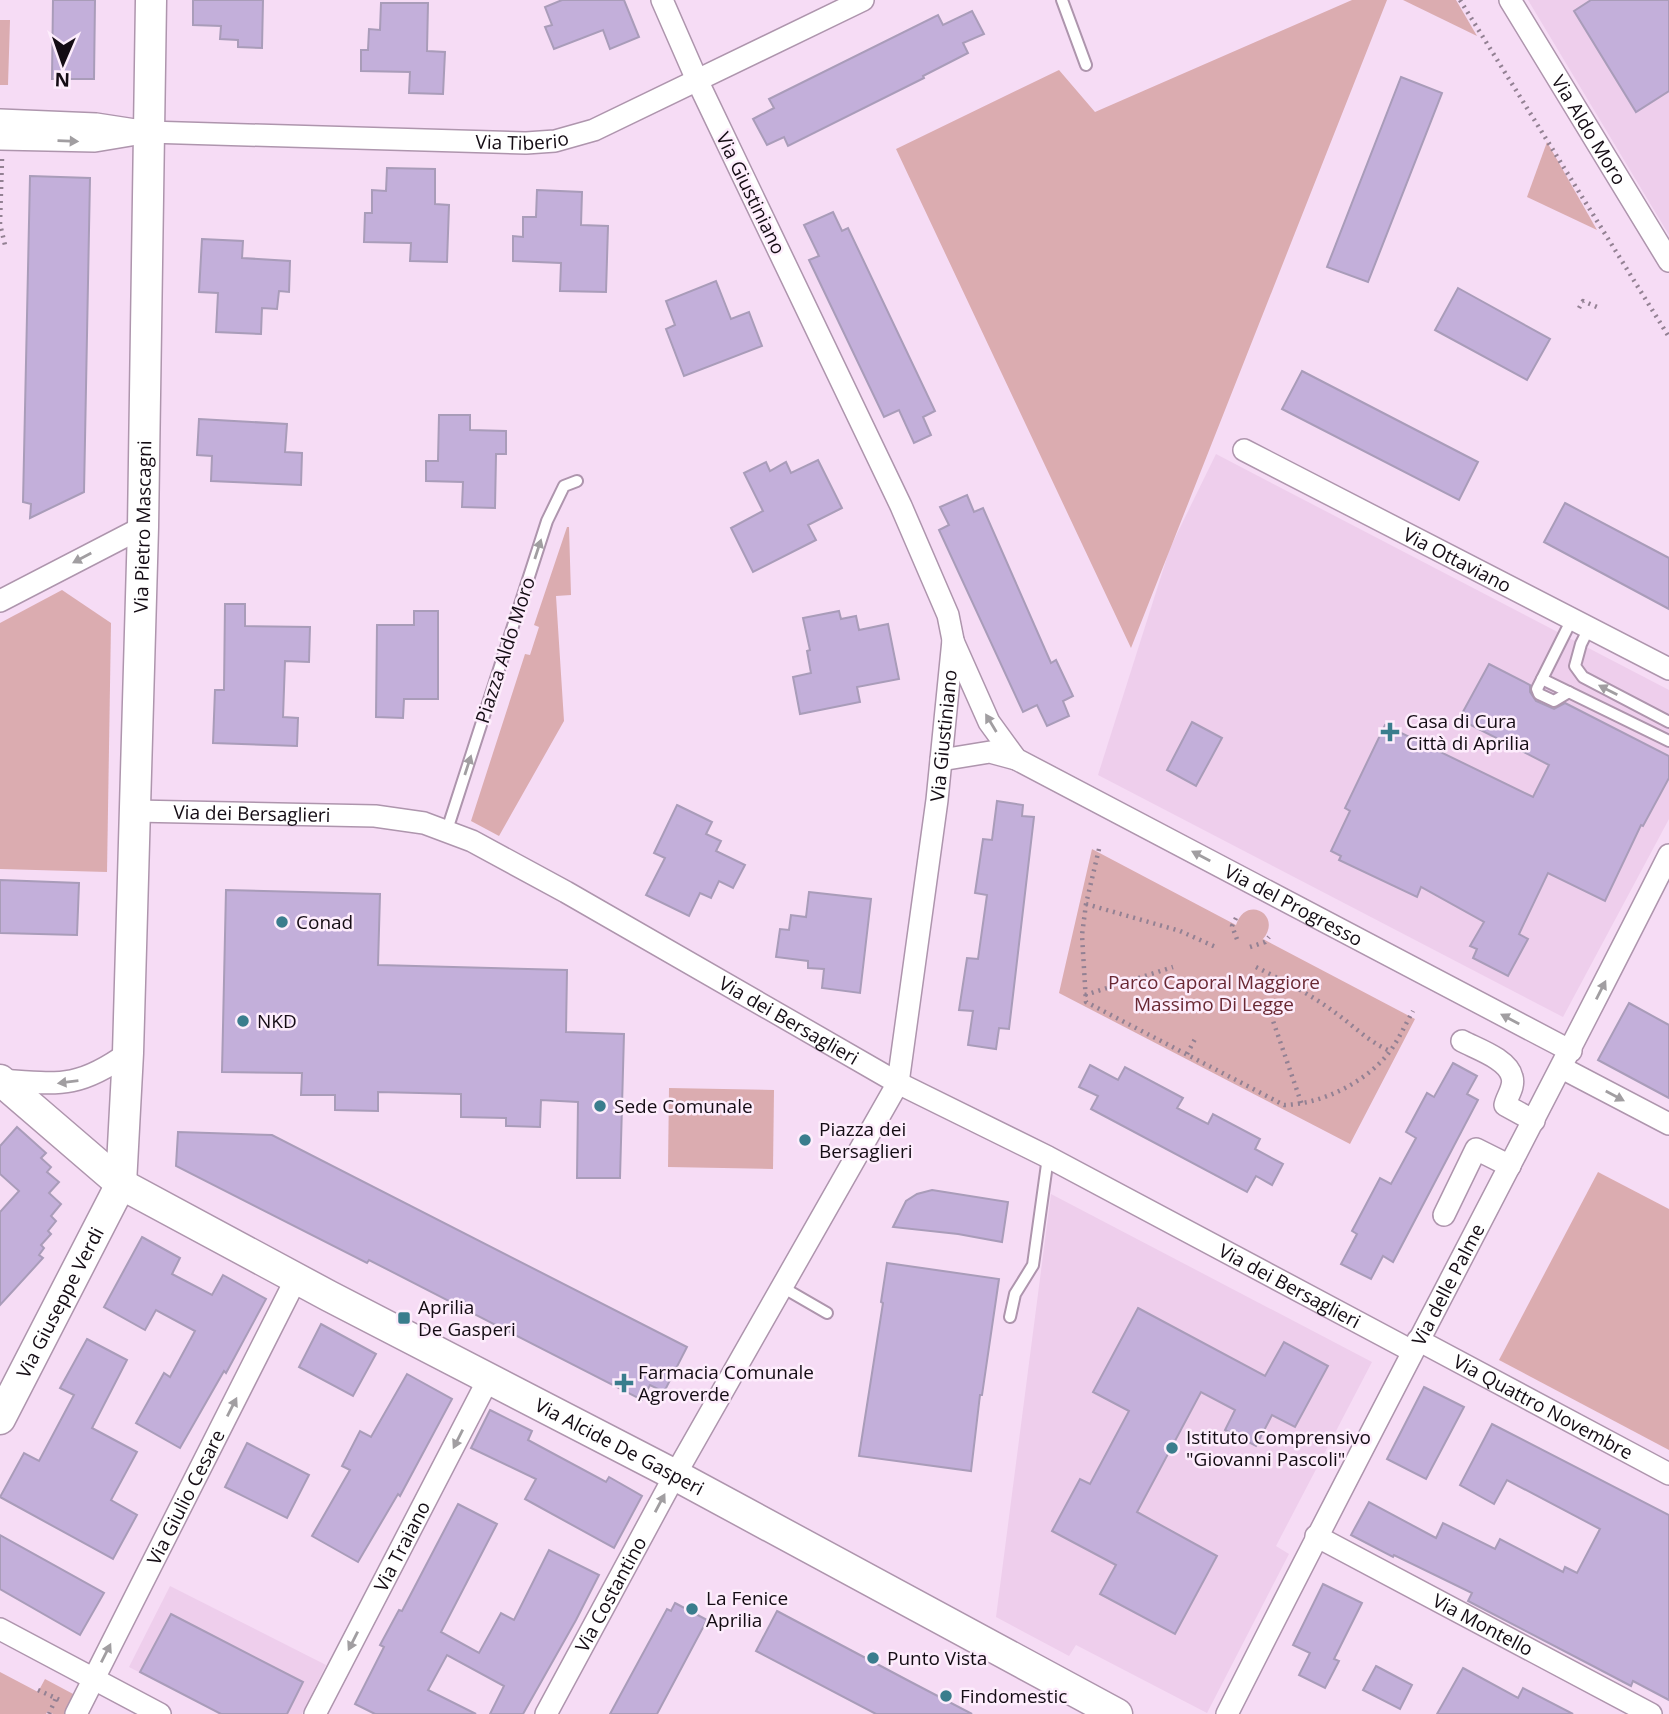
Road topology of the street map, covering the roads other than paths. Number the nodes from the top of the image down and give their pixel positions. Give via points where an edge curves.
1 (151, 0) edge
2 (662, 0) edge
3 (863, 0) edge
4 (1062, 0) edge
5 (1510, 0) edge
6 (1086, 65) dead end
7 (697, 80) junction
8 (148, 132) junction
9 (1, 133) edge
10 (1669, 261) edge
11 (1244, 450) dead end
12 (577, 481) dead end
13 (143, 527) junction
14 (0, 601) edge
15 (1580, 624) junction
16 (953, 640) junction
17 (1669, 669) edge
18 (1669, 722) edge
19 (1669, 741) edge
20 (1016, 758) junction
21 (941, 760) junction
22 (135, 811) junction
23 (447, 830) junction
24 (1669, 855) edge
25 (1462, 1041) dead end
26 (128, 1053) junction
27 (1566, 1059) junction
28 (0, 1080) edge
29 (898, 1083) junction
30 (1534, 1121) junction
31 (1669, 1124) edge
32 (1048, 1157) junction
33 (1510, 1166) junction
34 (121, 1184) junction
35 (1444, 1215) dead end
36 (296, 1279) junction
37 (782, 1287) junction
38 (827, 1313) dead end
39 (1010, 1317) dead end
40 (1417, 1341) junction
41 (489, 1378) junction
42 (0, 1419) edge
43 (1669, 1474) edge
44 (675, 1475) junction
45 (1316, 1536) junction
46 (0, 1629) edge
47 (94, 1679) junction
48 (74, 1710) edge
49 (160, 1714) edge
50 (315, 1714) edge
51 (546, 1714) edge
52 (1117, 1714) edge
53 (1227, 1714) edge
54 (1651, 1714) edge

1 - 8 street, Via Pietro Mascagni
2 - 7 street, Via Giustiniano
3 - 7 street, Via Tiberio
4 - 6 lane
5 - 10 street, Via Aldo Moro
7 - 8 street, Via Tiberio via 594,130 542,143
7 - 16 street, Via Giustiniano via 901,506 948,615
8 - 9 street, Via Tiberio via 95,141
8 - 13 street, Via Pietro Mascagni
11 - 15 street, Via Ottaviano
23 -> 12 lane, Piazza Aldo Moro via 547,521 564,486
13 -> 14 street
13 - 22 street, Via Pietro Mascagni
15 - 17 street, Via Ottaviano
18 -> 15 lane via 1583,677 1575,666
15 - 19 lane via 1542,679
20 -> 16 street, Via del Progresso via 989,722
16 - 21 street, Via Giustiniano
20 - 21 street, Via del Progresso via 990,752
27 -> 20 street, Via del Progresso
21 - 29 street, Via Giustiniano
22 - 23 street, Via dei Bersaglieri via 374,816
22 - 26 street, Via Pietro Mascagni
23 - 29 street, Via dei Bersaglieri via 566,892
27 -> 24 street, Via delle Palme
25 - 30 street via 1504,1064 1513,1078 1505,1105
26 -> 28 street via 75,1082
26 - 34 street, Via Pietro Mascagni
27 - 30 street, Via delle Palme
27 -> 31 street, Via del Progresso
28 - 34 street, Via Alcide De Gasperi
29 - 32 street, Via dei Bersaglieri
29 - 37 street, Via Giustiniano
30 - 33 street, Via delle Palme
32 - 39 lane via 1033,1265 1015,1294
32 - 40 street, Via dei Bersaglieri
33 - 35 street via 1476,1149
33 - 40 street, Via delle Palme
34 - 36 street, Via Alcide De Gasperi
34 - 42 street, Via Giuseppe Verdi
36 - 41 street, Via Alcide De Gasperi
47 -> 36 street, Via Giulio Cesare
37 - 38 lane
37 - 44 street, Via Giustiniano
40 - 43 street, Via Quattro Novembre
40 - 45 street, Via delle Palme
41 - 44 street, Via Alcide De Gasperi
41 -> 50 street, Via Traiano
51 -> 44 street, Via Costantino
44 - 52 street, Via Alcide De Gasperi
45 - 53 street, Via delle Palme
45 - 54 street, Via Montello
46 - 47 street
47 - 48 street, Via Giulio Cesare
47 - 49 street

